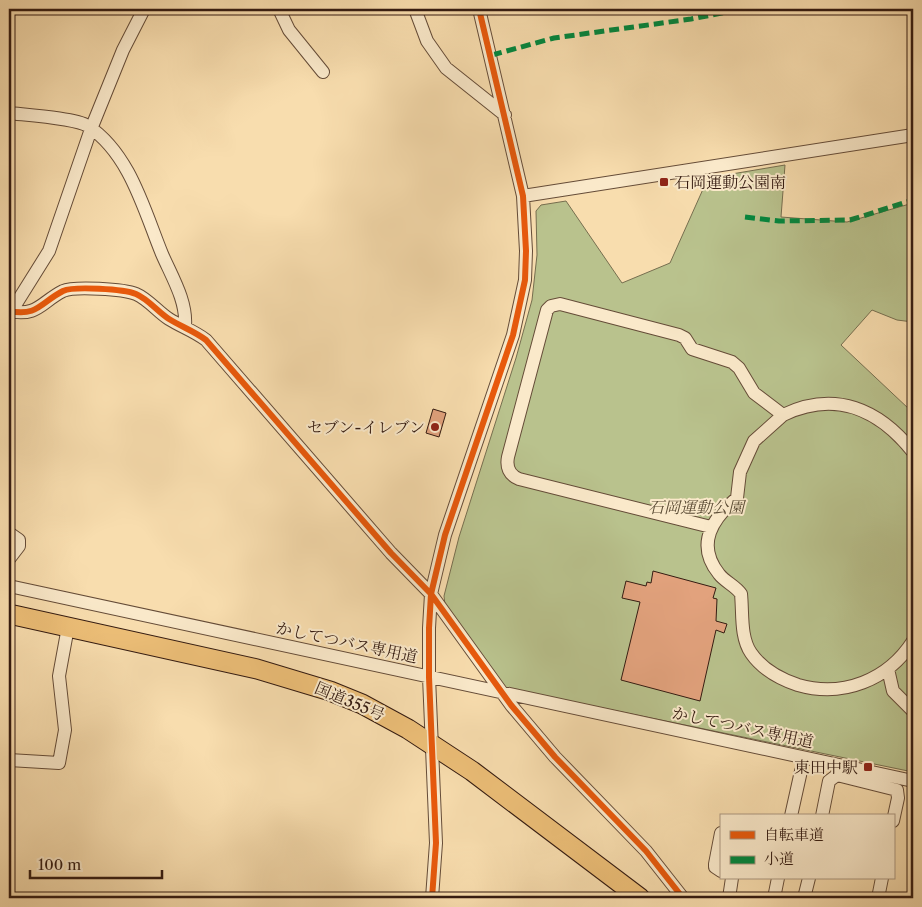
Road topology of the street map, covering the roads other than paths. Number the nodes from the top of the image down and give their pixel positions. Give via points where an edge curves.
1 (144, 9) edge
2 (415, 9) edge
3 (479, 9) edge
4 (284, 10) edge
5 (323, 72) dead end
6 (9, 113) edge
7 (505, 115) junction
8 (91, 129) junction
9 (913, 135) edge
10 (523, 196) junction
11 (10, 313) edge
12 (185, 326) junction
13 (783, 415) junction
14 (913, 452) edge
15 (711, 527) junction
16 (9, 533) edge
17 (9, 559) edge
18 (9, 586) edge
19 (431, 594) junction
20 (9, 614) edge
21 (68, 627) junction
22 (913, 641) edge
23 (888, 669) junction
24 (429, 677) junction
25 (502, 692) junction
26 (913, 711) edge
27 (432, 743) junction
28 (9, 760) edge
29 (800, 771) dead end
30 (913, 781) edge
31 (791, 814) edge
32 (822, 814) edge
33 (894, 816) edge
34 (720, 838) edge
35 (720, 870) edge
36 (732, 880) edge
37 (778, 880) edge
38 (808, 880) edge
39 (882, 880) edge
40 (630, 895) edge
41 (432, 898) edge
42 (683, 898) edge
43 (729, 898) edge
44 (774, 898) edge
45 (804, 898) edge
46 (878, 898) edge

1 - 8 street via 123,50
2 - 7 street via 427,41 446,68
3 - 7 street
4 - 5 street via 289,30
6 - 8 street via 79,122
7 - 10 street
8 - 11 street via 49,251
8 - 12 street via 112,150 133,180 185,308
9 - 10 street
10 - 19 street via 526,251 520,307 445,535
11 - 12 street via 32,312 65,290 120,291 135,294 170,320
12 - 19 street via 214,350 391,554
13 - 14 street via 808,405 850,406 887,424
13 - 15 street via 754,441 740,472 737,498 723,508
13 - 15 street via 754,393 732,362 692,349 679,335 560,304 554,304 547,310 508,457 510,474 519,479
15 - 23 street via 708,540 712,563 723,579 742,594 747,645 760,664 785,681 822,690 864,683
16 - 17 street via 19,540 19,546
18 - 24 street, かしてつバス専用道
19 - 24 street
19 - 25 street
20 - 21 highway, 国道355号
21 - 27 highway, 国道355号 via 293,678 362,704
21 - 28 street via 59,676 65,730 59,763
22 - 23 street via 902,658
23 - 26 street via 893,691
24 - 25 street, かしてつバス専用道
24 - 27 street
25 - 30 street, かしてつバス専用道
25 - 42 street via 555,757 646,851
27 - 40 highway, 国道355号
27 - 41 street via 436,843
29 - 31 street
32 - 33 street via 829,781 837,775 896,790 898,798
34 - 35 street via 715,864
36 - 43 street
37 - 44 street
38 - 45 street
39 - 46 street

